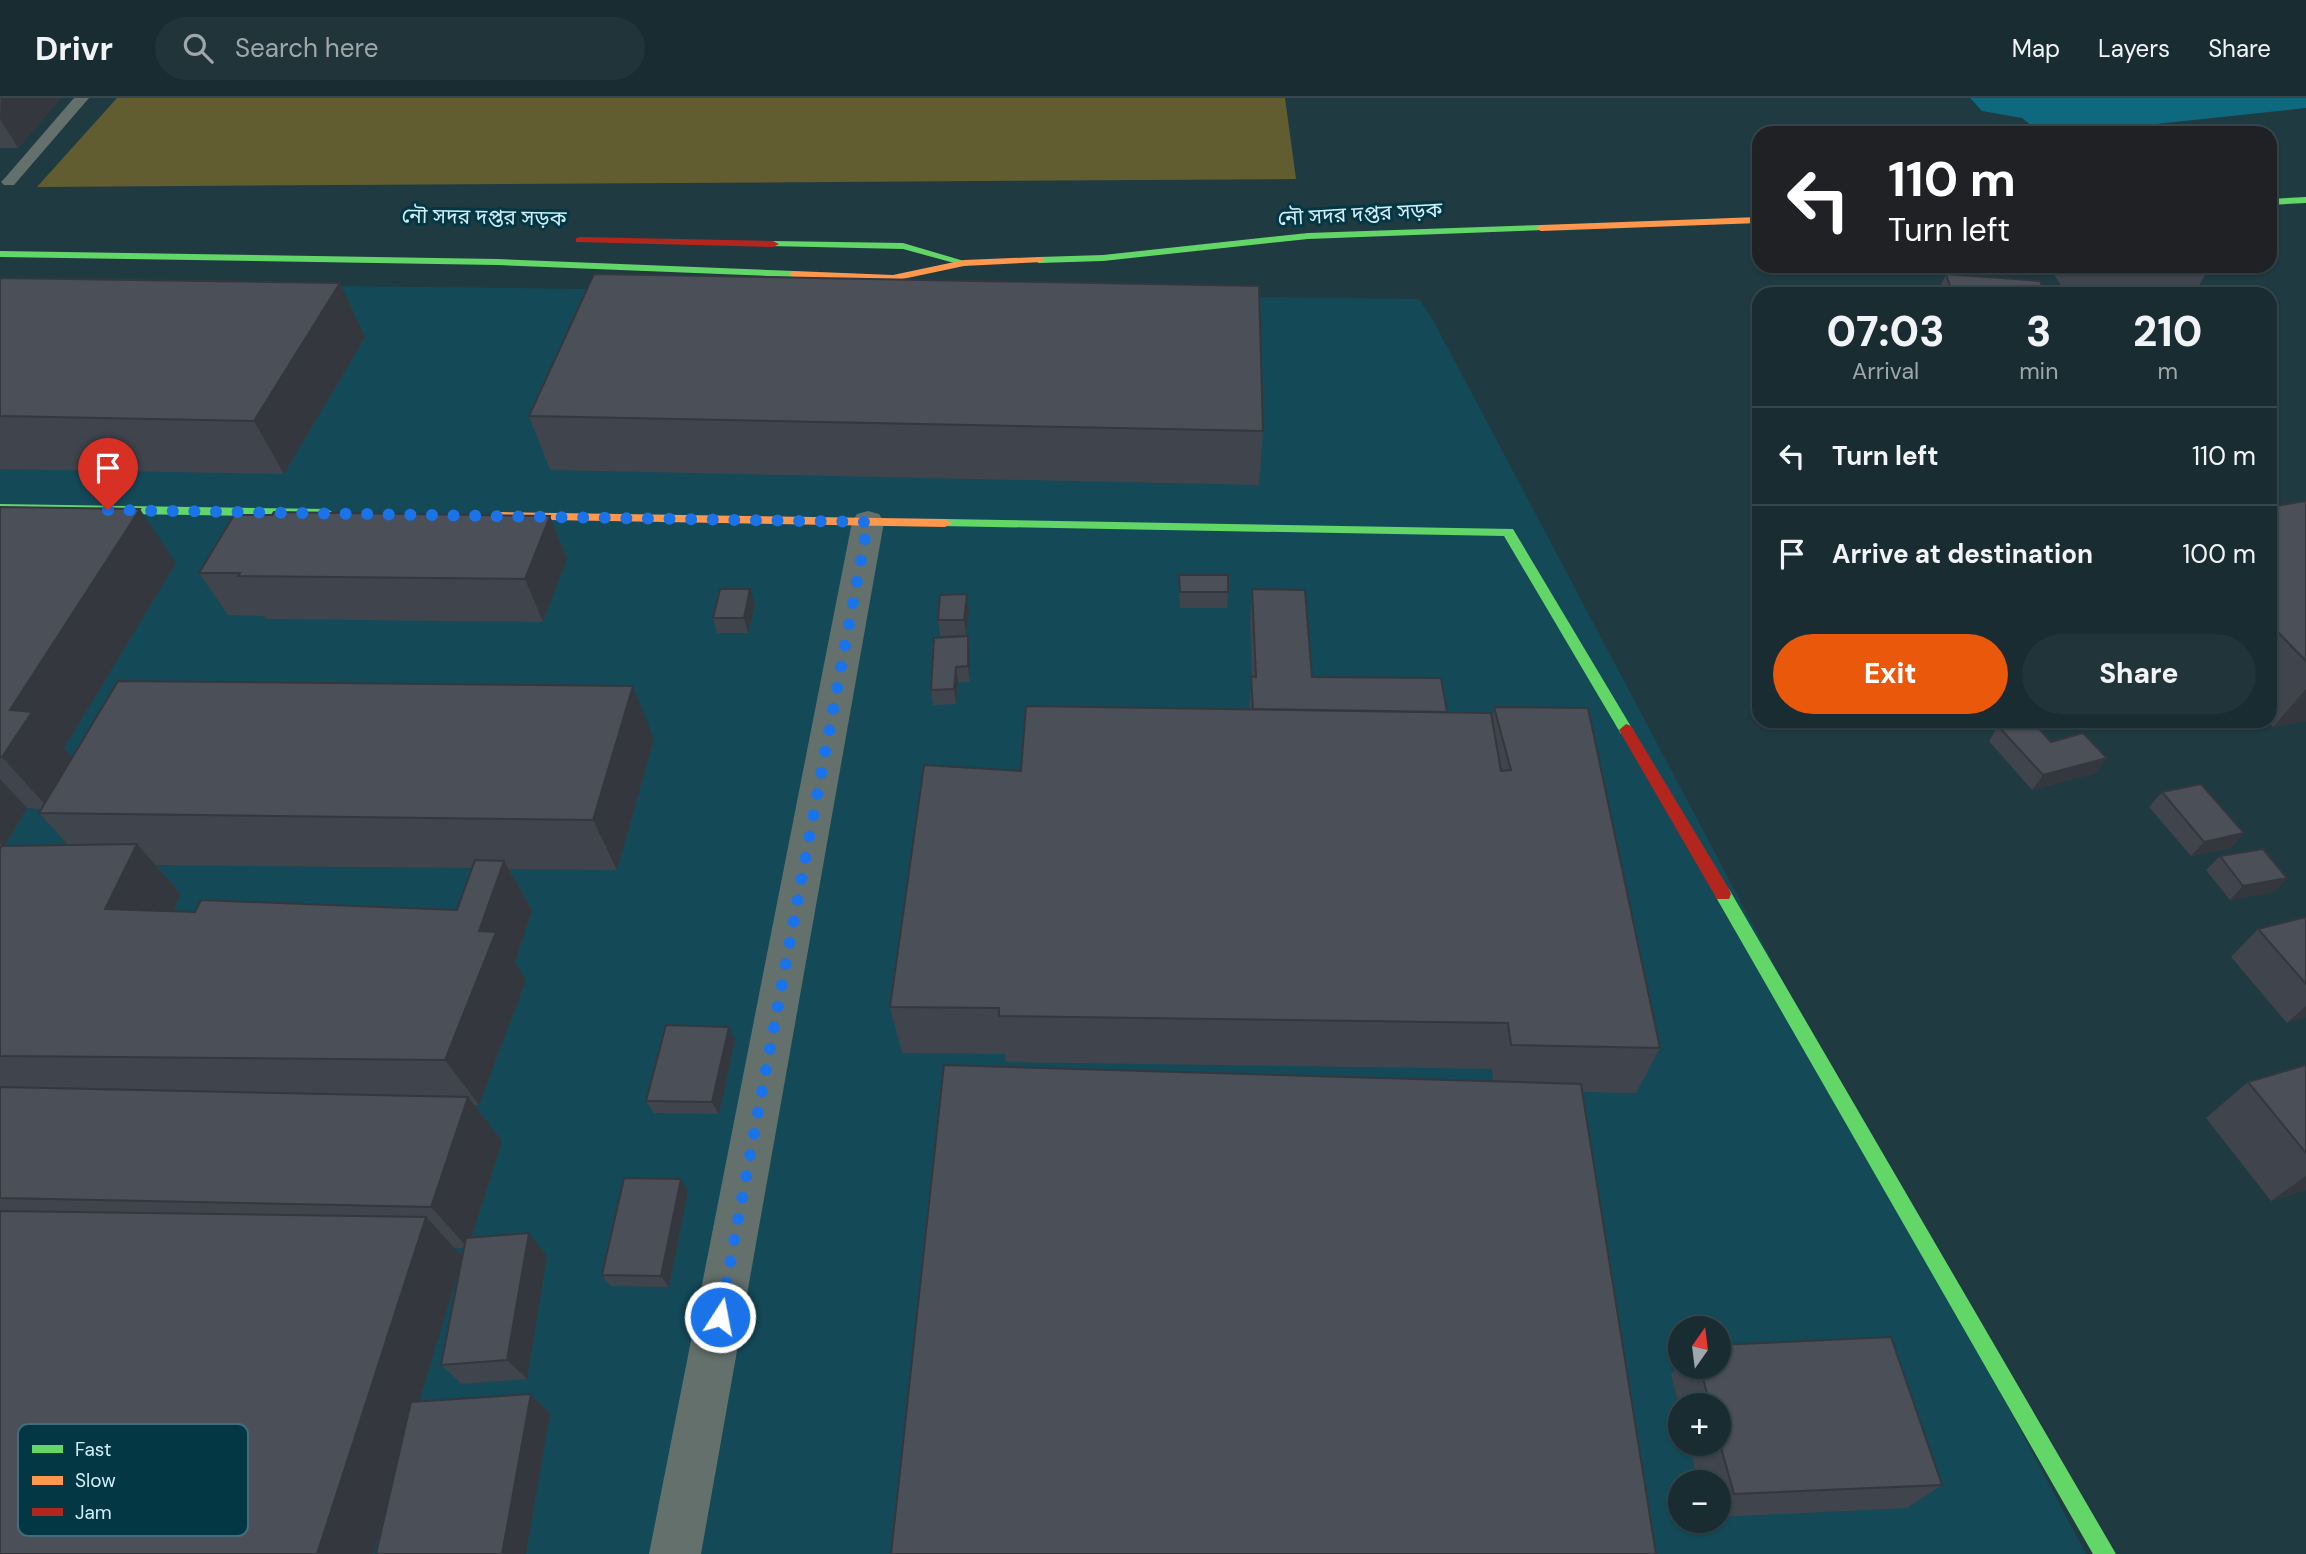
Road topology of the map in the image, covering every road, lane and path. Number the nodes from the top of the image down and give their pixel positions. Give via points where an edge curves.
1 (82, 98) edge
2 (9, 181) dead end
3 (2306, 200) edge
4 (2277, 202) edge
5 (1752, 220) edge
6 (570, 240) dead end
7 (0, 254) edge
8 (964, 263) junction
9 (0, 508) edge
10 (345, 514) edge
11 (482, 516) edge
12 (868, 522) junction
13 (675, 1554) edge
14 (2105, 1554) edge

1 - 2 lane
3 - 4 main road
5 - 8 main road, নৌ সদর দপ্তর সড়ক via 1308,236 1102,258
6 - 8 main road, নৌ সদর দপ্তর সড়ক via 903,246
7 - 8 main road, নৌ সদর দপ্তর সড়ক via 497,262 893,278
9 - 10 main road
11 - 12 main road
12 - 13 street
12 - 14 main road via 1508,532 1778,986

